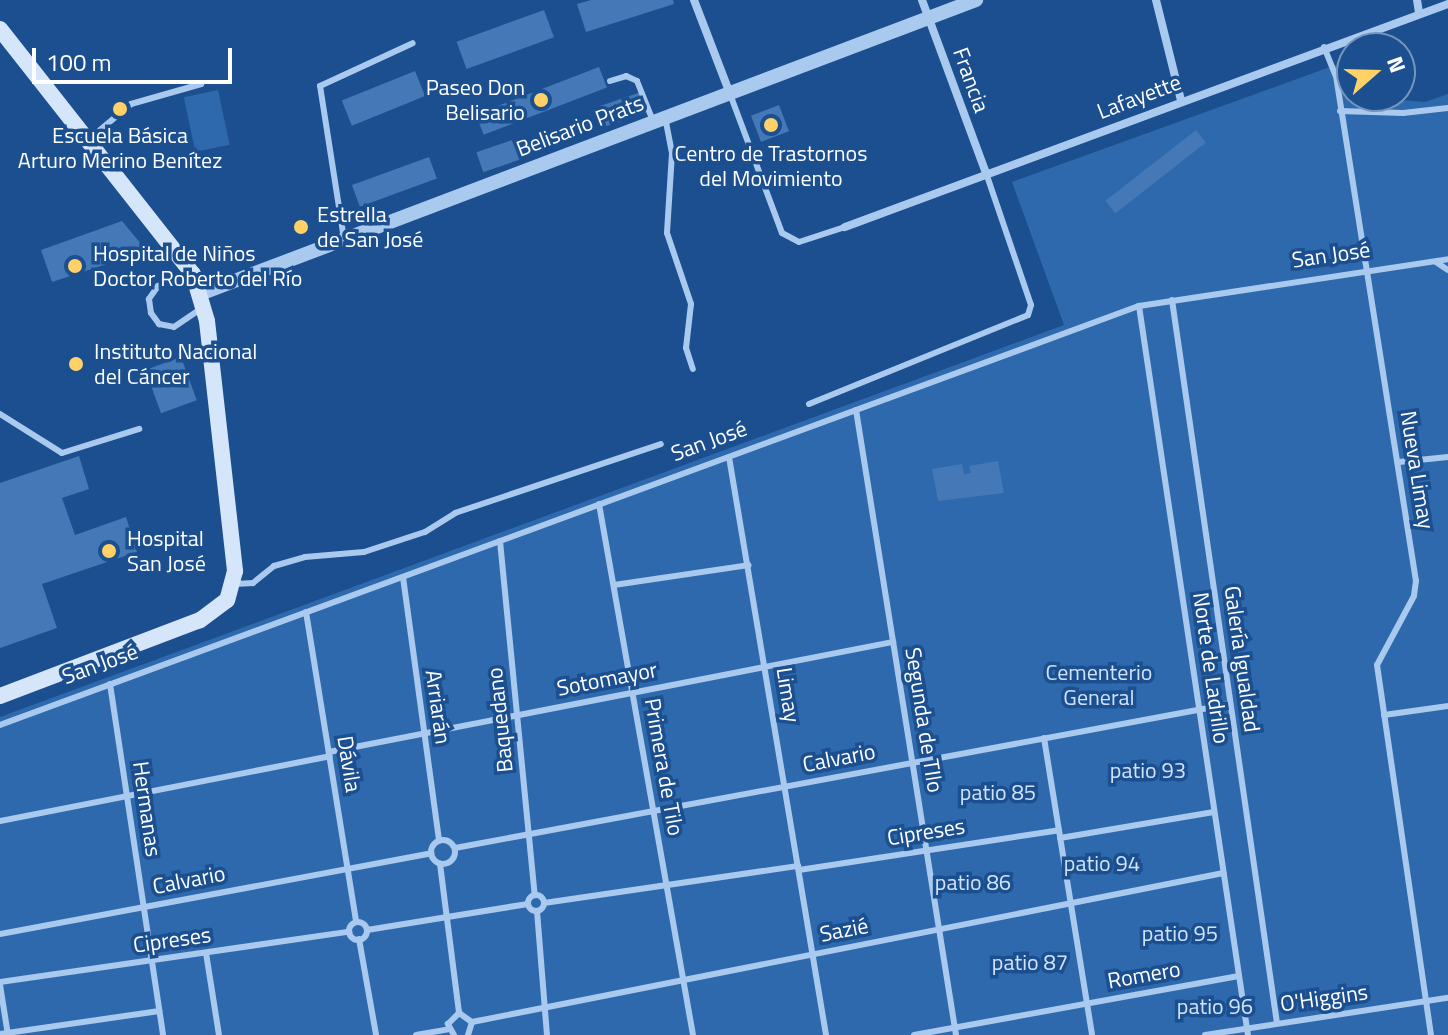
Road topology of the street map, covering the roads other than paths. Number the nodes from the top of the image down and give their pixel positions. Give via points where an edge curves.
1 (694, 0) edge
2 (922, 0) edge
3 (976, 0) edge
4 (1156, 0) edge
5 (1417, 0) edge
6 (1448, 4) edge
7 (1419, 13) junction
8 (929, 18) junction
9 (0, 29) edge
10 (413, 43) dead end
11 (1324, 47) junction
12 (1336, 76) edge
13 (610, 81) dead end
14 (201, 84) dead end
15 (730, 94) junction
16 (1181, 100) junction
17 (1448, 108) edge
18 (1340, 112) edge
19 (1372, 112) edge
20 (1412, 112) edge
21 (1416, 112) edge
22 (659, 119) junction
23 (88, 140) junction
24 (986, 173) junction
25 (845, 227) joint
26 (344, 239) junction
27 (1448, 259) edge
28 (1436, 262) junction
29 (1448, 270) edge
30 (1365, 272) junction
31 (200, 294) junction
32 (1172, 300) junction
33 (1139, 306) junction
34 (693, 369) dead end
35 (809, 404) dead end
36 (856, 410) junction
37 (0, 414) edge
38 (139, 429) dead end
39 (661, 444) dead end
40 (729, 457) junction
41 (1448, 457) edge
42 (1399, 462) junction
43 (599, 504) junction
44 (500, 541) junction
45 (749, 565) junction
46 (403, 577) junction
47 (235, 584) junction
48 (614, 585) junction
49 (306, 612) junction
50 (893, 642) junction
51 (765, 667) junction
52 (110, 684) junction
53 (633, 693) junction
54 (0, 696) edge
55 (1230, 704) junction
56 (1448, 706) edge
57 (1199, 709) junction
58 (517, 715) junction
59 (1384, 715) junction
60 (0, 725) edge
61 (423, 733) junction
62 (1044, 738) junction
63 (329, 754) junction
64 (912, 763) junction
65 (785, 787) junction
66 (127, 796) junction
67 (654, 811) junction
68 (1214, 812) junction
69 (0, 821) edge
70 (1060, 834) junction
71 (529, 836) junction
72 (439, 841) junction
73 (455, 848) junction
74 (927, 851) junction
75 (431, 853) junction
76 (440, 864) junction
77 (798, 868) junction
78 (348, 869) junction
79 (1223, 873) junction
80 (667, 885) junction
81 (535, 895) junction
82 (544, 903) junction
83 (1071, 903) junction
84 (528, 904) junction
85 (144, 907) junction
86 (537, 911) junction
87 (447, 917) junction
88 (356, 922) junction
89 (367, 930) junction
90 (939, 930) junction
91 (349, 932) junction
92 (0, 934) edge
93 (359, 939) junction
94 (206, 953) junction
95 (813, 955) junction
96 (152, 961) junction
97 (1239, 976) junction
98 (684, 981) junction
99 (0, 984) edge
100 (1448, 998) edge
101 (1426, 1001) junction
102 (1087, 1004) junction
103 (545, 1007) junction
104 (159, 1011) junction
105 (459, 1013) junction
106 (472, 1022) junction
107 (1277, 1023) junction
108 (956, 1031) edge
109 (451, 1032) edge
110 (1247, 1032) edge
111 (5, 1034) edge
112 (163, 1035) edge
113 (219, 1035) edge
114 (376, 1035) edge
115 (416, 1035) edge
116 (468, 1035) edge
117 (547, 1035) edge
118 (693, 1035) edge
119 (826, 1035) edge
120 (914, 1035) edge
121 (1092, 1035) edge
122 (1205, 1035) edge
123 (1431, 1035) edge

1 - 15 street
2 - 8 street, Francia
3 - 8 street, Belisario Prats
4 - 16 street
5 - 7 street
6 - 7 street, Lafayette
7 - 11 street, Lafayette
8 - 15 street, Belisario Prats
8 - 24 street, Francia
9 - 23 main road
10 - 26 lane via 320,86
11 - 12 lane, Nueva Limay
11 - 16 street, Lafayette
13 - 22 lane via 626,76 637,81
14 - 23 lane via 131,104
15 - 22 street, Belisario Prats
15 - 25 lane via 782,233 799,242
16 - 24 street, Lafayette
17 - 21 lane
18 - 30 lane, Nueva Limay
19 - 20 lane
22 - 26 street, Belisario Prats
22 - 34 lane via 672,153 667,233 691,304 686,348
23 - 31 main road via 183,256
24 - 25 street, Lafayette
24 - 35 lane via 1031,305 1028,315
26 - 31 street, Belisario Prats
27 - 28 lane, San José
28 - 29 lane
28 - 30 lane, San José
30 - 32 lane, San José
30 - 42 lane, Nueva Limay
31 - 31 lane via 177,280 158,286 149,299 151,313 159,324 174,327
31 - 47 main road
32 - 33 lane, San José
32 - 55 lane, Galería Igualdad
33 - 36 lane, San José
33 - 57 lane, Norte de Ladrillo
36 - 40 lane, San José
36 - 50 lane, Segunda de TIlo
37 - 38 lane via 62,453
39 - 47 lane via 455,513 425,532 364,552 305,557 274,566 253,583
40 - 43 lane, San José
40 - 45 lane, Limay
41 - 42 lane
42 - 59 lane, Nueva Limay via 1416,589 1377,665
43 - 44 lane, San José
43 - 48 lane, Primera de Tilo
44 - 46 lane, San José
44 - 58 lane, Baquedano
45 - 48 lane
45 - 51 lane, Limay
46 - 49 lane, San José
46 - 61 lane, Arriarán
47 - 54 main road, San José via 227,600 200,620
48 - 53 lane, Primera de Tilo
49 - 52 lane, San José
49 - 63 lane, Dávila
50 - 51 lane, Sotomayor
50 - 64 lane, Segunda de TIlo
51 - 53 lane, Sotomayor
51 - 65 lane, Limay
52 - 60 lane, San José
52 - 66 lane, Hermanas
53 - 58 lane, Sotomayor
53 - 67 lane, Primera de Tilo
55 - 57 lane, Calvario
55 - 107 lane, Galería Igualdad
56 - 59 lane
57 - 62 lane, Calvario
57 - 68 lane, Norte de Ladrillo
58 - 61 lane, Sotomayor
58 - 71 lane, Baquedano
59 - 101 lane, Nueva Limay
61 - 63 lane, Sotomayor
61 - 72 lane, Arriarán
62 - 64 lane, Calvario
62 - 70 lane
63 - 66 lane, Sotomayor
63 - 78 lane, Dávila
64 - 65 lane, Calvario
64 - 74 lane, Segunda de TIlo
65 - 67 lane, Calvario
65 - 77 lane, Limay
66 - 69 lane, Sotomayor
66 - 85 lane, Hermanas
67 - 71 lane, Calvario
67 - 80 lane, Primera de Tilo
68 - 70 lane, Cipreses
68 - 79 lane, Norte de Ladrillo
70 - 74 lane, Cipreses
70 - 83 lane
71 - 73 lane, Calvario
71 - 81 lane, Baquedano
72 - 73 lane
72 - 75 lane
73 - 76 lane via 453,860
74 - 77 lane, Cipreses
74 - 90 lane, Segunda de TIlo
75 - 76 lane
75 - 78 lane, Calvario
76 - 87 lane
77 - 80 lane, Cipreses
77 - 95 lane, Limay
78 - 85 lane, Calvario
78 - 88 lane, Dávila
79 - 83 lane, Sazié
79 - 97 lane, Norte de Ladrillo
80 - 82 lane, Cipreses
80 - 98 lane, Primera de Tilo
81 - 82 lane
81 - 84 lane
82 - 86 lane
83 - 90 lane, Sazié
83 - 102 lane
84 - 86 lane
84 - 87 lane
85 - 92 lane, Calvario
85 - 96 lane, Hermanas
86 - 103 lane
87 - 89 lane
87 - 105 lane
88 - 89 lane
88 - 91 lane
89 - 93 lane
90 - 95 lane, Sazié
90 - 108 lane, Segunda de TIlo
91 - 93 lane
91 - 94 lane, Cipreses
93 - 114 lane
94 - 96 lane, Cipreses
94 - 113 lane
95 - 98 lane, Sazié
95 - 119 lane, Limay
96 - 99 lane, Cipreses
96 - 104 lane, Hermanas
97 - 102 lane, Romero
97 - 110 lane, Norte de Ladrillo
98 - 103 lane, Sazié
98 - 118 lane, Primera de Tilo
99 - 111 lane
100 - 101 lane, O'Higgins
101 - 107 lane, O'Higgins
101 - 123 lane, Nueva Limay
102 - 108 lane, Romero
102 - 121 lane
103 - 106 lane, Sazié
103 - 117 lane
104 - 111 lane
104 - 112 lane, Hermanas
105 - 106 lane
105 - 109 lane
106 - 116 lane
107 - 110 lane, O'Higgins
108 - 120 lane, Romero
109 - 115 lane
110 - 122 lane, O'Higgins

